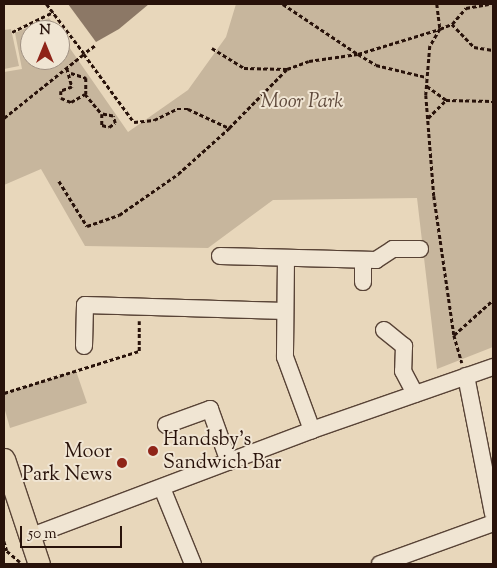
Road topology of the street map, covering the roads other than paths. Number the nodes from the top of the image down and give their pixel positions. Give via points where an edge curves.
1 (420, 249) dead end
2 (220, 256) dead end
3 (286, 258) junction
4 (363, 260) junction
5 (363, 282) dead end
6 (285, 311) junction
7 (384, 330) dead end
8 (84, 346) dead end
9 (493, 366) edge
10 (466, 376) junction
11 (414, 394) junction
12 (166, 425) dead end
13 (312, 430) junction
14 (4, 459) edge
15 (229, 462) junction
16 (162, 488) junction
17 (493, 513) edge
18 (493, 523) edge
19 (28, 537) junction
20 (39, 564) edge
21 (193, 564) edge
22 (380, 564) edge

1 - 4 street via 393,249 376,260
2 - 3 street
3 - 4 street
3 - 6 street
4 - 5 street
6 - 8 street via 84,305
6 - 13 street via 285,356
7 - 11 street via 404,346 403,371
9 - 10 street
10 - 11 street
10 - 17 street
11 - 13 street
12 - 15 street via 210,409
13 - 15 street
14 - 19 main road
15 - 16 street
16 - 19 street
16 - 21 street
18 - 22 street
19 - 20 main road

